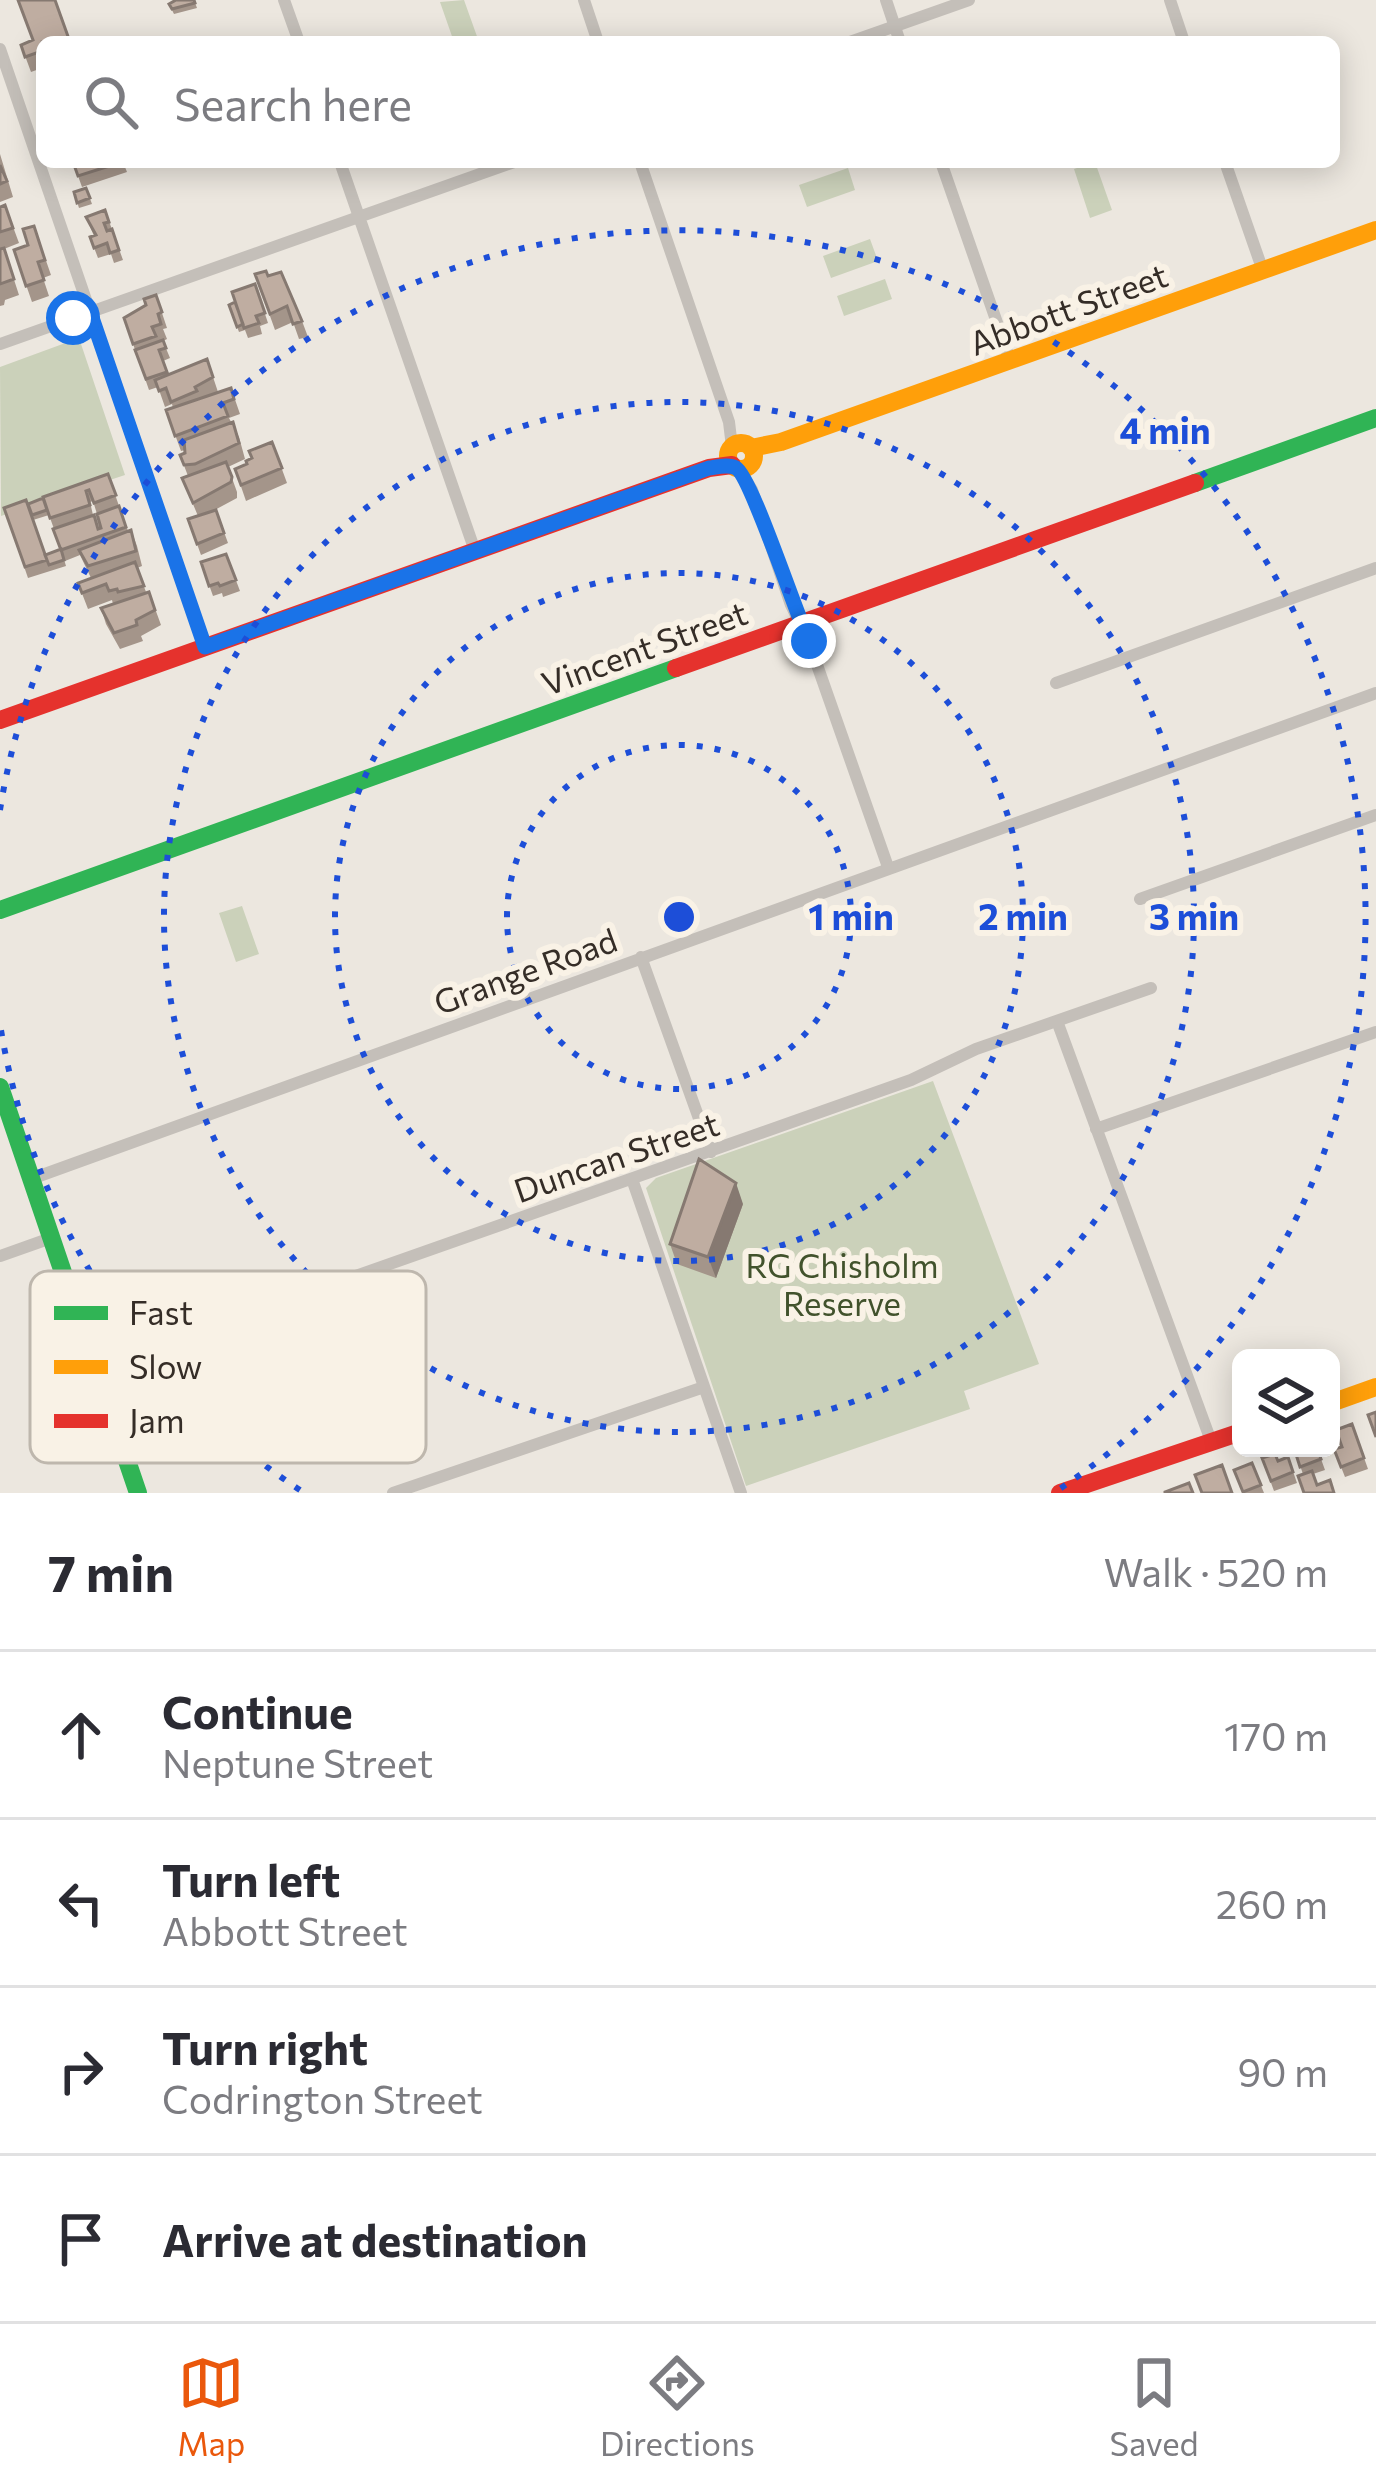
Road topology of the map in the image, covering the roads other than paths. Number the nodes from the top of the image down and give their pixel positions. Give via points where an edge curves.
1 (284, 0) edge
2 (584, 0) edge
3 (886, 0) edge
4 (969, 0) edge
5 (1170, 0) edge
6 (895, 26) junction
7 (296, 36) edge
8 (596, 36) edge
9 (867, 36) edge
10 (898, 36) edge
11 (1182, 36) edge
12 (0, 49) edge
13 (36, 154) edge
14 (41, 168) edge
15 (342, 168) edge
16 (497, 168) edge
17 (642, 168) edge
18 (943, 168) edge
19 (1227, 168) edge
20 (359, 217) junction
21 (1376, 230) edge
22 (1263, 271) junction
23 (90, 312) junction
24 (0, 344) edge
25 (1010, 361) junction
26 (1376, 418) edge
27 (741, 457) junction
28 (475, 551) junction
29 (1376, 568) edge
30 (800, 623) junction
31 (205, 647) junction
32 (1056, 683) dead end
33 (1376, 693) edge
34 (0, 720) edge
35 (1376, 815) edge
36 (888, 867) junction
37 (1140, 899) dead end
38 (0, 910) edge
39 (641, 957) junction
40 (1151, 988) dead end
41 (1057, 1021) junction
42 (1376, 1032) edge
43 (0, 1087) edge
44 (1096, 1129) junction
45 (710, 1152) junction
46 (31, 1179) junction
47 (632, 1179) junction
48 (51, 1238) junction
49 (0, 1256) edge
50 (62, 1271) edge
51 (371, 1271) edge
52 (704, 1387) junction
53 (1376, 1387) edge
54 (1340, 1400) edge
55 (1232, 1435) edge
56 (1211, 1441) junction
57 (128, 1463) edge
58 (1109, 1485) edge
59 (138, 1493) edge
60 (393, 1493) edge
61 (741, 1493) edge
62 (1060, 1493) edge

1 - 7 street
2 - 8 street
3 - 6 street
4 - 6 street
5 - 11 street
6 - 9 street
6 - 10 street
12 - 13 street
14 - 23 street
15 - 20 street
16 - 20 street
17 - 27 street
18 - 25 street
19 - 22 street
20 - 23 street
20 - 28 street
21 - 22 street, Abbott Street
22 - 25 street, Abbott Street
23 - 24 street
23 - 31 street
25 - 27 street, Abbott Street
26 - 30 street, Vincent Street
27 - 28 street, Abbott Street
27 - 30 street
28 - 31 street, Abbott Street
29 - 32 street
30 - 36 street
30 - 38 street, Vincent Street
31 - 34 street, Abbott Street
33 - 36 street, Grange Road
35 - 37 street
36 - 39 street, Grange Road
39 - 45 street
39 - 46 street, Grange Road
40 - 41 street, Duncan Street
41 - 44 street
41 - 45 street, Duncan Street
42 - 44 street
43 - 46 street
44 - 56 street
45 - 47 street, Duncan Street
46 - 48 street
47 - 51 street, Duncan Street
47 - 52 street
48 - 49 street
48 - 50 street
52 - 60 street
52 - 61 street
53 - 54 street
55 - 56 street
56 - 58 street
57 - 59 street
58 - 62 street

